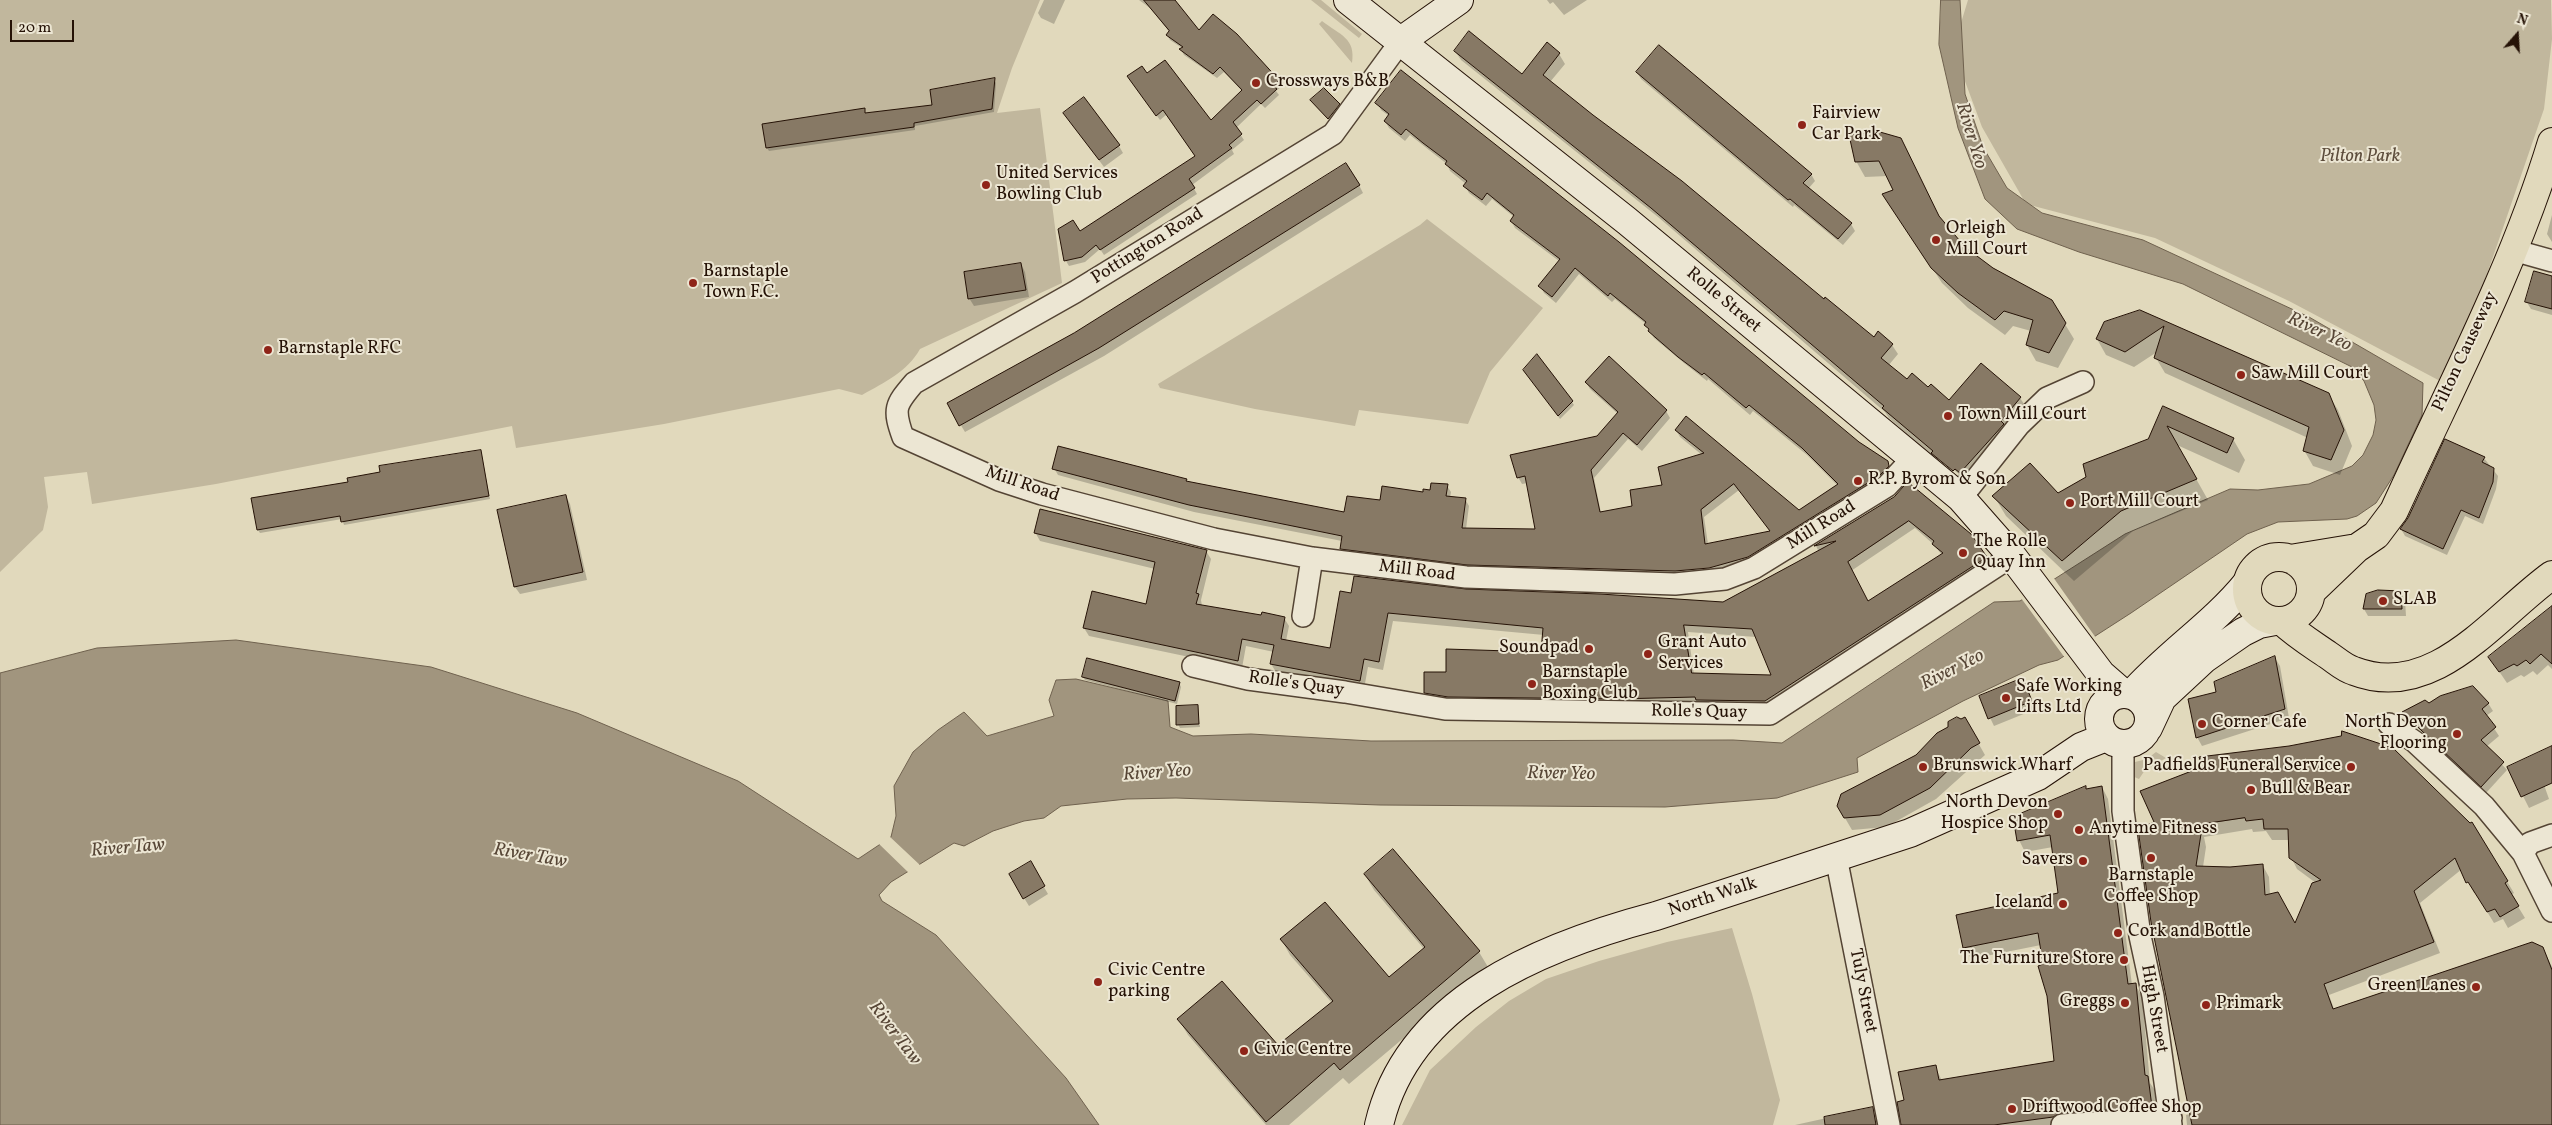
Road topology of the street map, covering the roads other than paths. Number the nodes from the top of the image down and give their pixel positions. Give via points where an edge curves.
1 (1348, 0) edge
2 (1459, 0) edge
3 (1401, 42) junction
4 (2552, 142) edge
5 (2513, 250) junction
6 (2552, 261) edge
7 (2083, 382) dead end
8 (903, 437) joint
9 (1912, 459) junction
10 (1961, 498) junction
11 (2357, 548) junction
12 (2012, 556) junction
13 (1312, 558) junction
14 (2290, 559) junction
15 (2552, 576) edge
16 (2247, 583) junction
17 (2310, 596) junction
18 (1303, 616) dead end
19 (2278, 621) junction
20 (2329, 656) junction
21 (1193, 666) dead end
22 (2119, 698) junction
23 (2389, 724) dead end
24 (2148, 728) junction
25 (2114, 741) junction
26 (2552, 835) edge
27 (2523, 853) junction
28 (1836, 857) junction
29 (2552, 911) edge
30 (2171, 1122) edge
31 (1380, 1125) edge
32 (1889, 1125) edge
33 (2062, 1125) edge

1 - 3 main road, Rolle Street
2 - 3 main road
3 - 8 street, Pottington Road via 1333,134 1075,292 914,383 897,402 896,417
3 - 9 main road, Rolle Street via 1627,221
4 - 5 main road, Pilton Causeway
5 - 6 street
5 - 11 main road, Pilton Causeway via 2394,511 2376,536
7 - 10 street via 2047,398 2013,432
8 - 13 street, Mill Road via 998,480 1042,494 1214,539
9 - 10 main road, Rolle Street
9 - 13 street, Mill Road via 1887,486 1782,552 1739,574 1715,581 1675,584 1466,577
10 - 12 main road, Rolle Street
11 - 14 main road, Pilton Causeway
11 - 17 main road, Pilton Causeway
12 - 21 street, Rolle's Quay via 1770,714 1445,709 1248,679
12 - 22 main road, Rolle Street
13 - 18 street
14 - 16 main road via 2281,557 2263,561 2250,574
14 - 17 main road via 2306,572
15 - 20 main road via 2455,654 2418,675 2387,678 2368,675
16 - 19 main road via 2251,605 2262,616
16 - 22 main road via 2233,601
17 - 19 main road via 2299,615
17 - 20 main road via 2313,626
19 - 20 main road
19 - 24 main road via 2259,624 2243,632 2204,659 2162,698
22 - 24 main road via 2143,702 2148,711
22 - 25 main road via 2099,716 2099,724
23 - 27 street via 2455,777
24 - 25 main road via 2139,740
25 - 28 main road, North Walk via 2081,747 2021,784 1910,833
25 - 30 street, High Street via 2140,936 2153,996
26 - 27 street via 2530,843
27 - 29 street
28 - 31 main road, North Walk via 1547,952 1488,984 1464,999 1409,1054 1394,1080
28 - 32 street, Tuly Street
30 - 33 street

